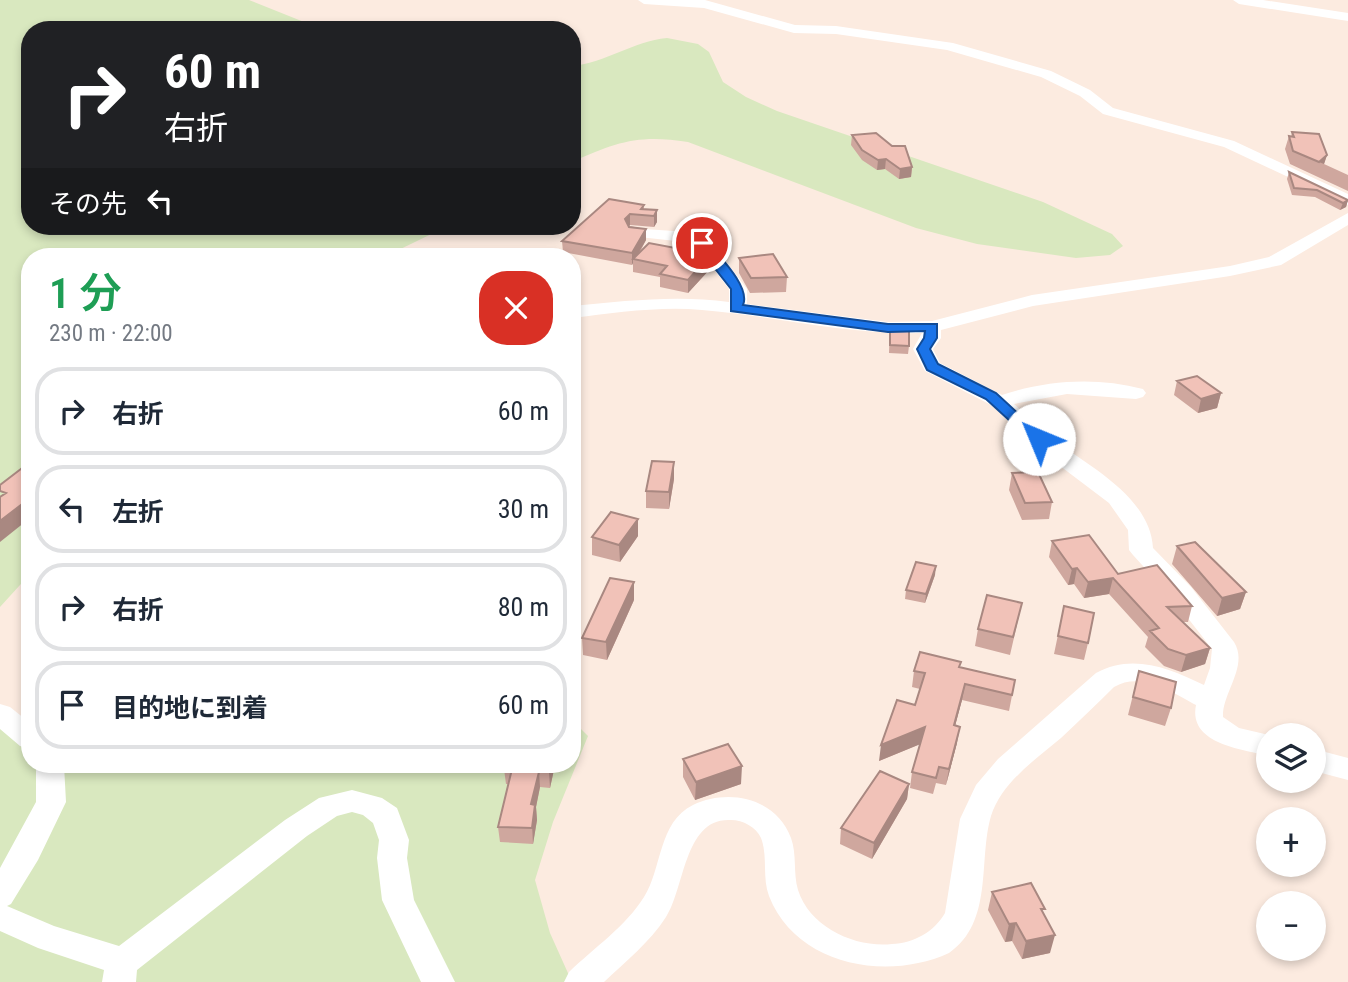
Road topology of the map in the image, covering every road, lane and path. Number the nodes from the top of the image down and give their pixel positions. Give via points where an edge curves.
1 (644, 0) edge
2 (1239, 0) edge
3 (1348, 17) edge
4 (1348, 200) edge
5 (1348, 218) edge
6 (636, 232) edge
7 (736, 308) junction
8 (581, 311) edge
9 (932, 327) junction
10 (1136, 393) dead end
11 (1000, 402) junction
12 (1211, 700) junction
13 (0, 714) edge
14 (21, 732) edge
15 (1256, 742) edge
16 (1326, 763) edge
17 (1348, 769) edge
18 (50, 773) edge
19 (0, 895) edge
20 (0, 917) edge
21 (120, 973) edge
22 (438, 982) edge
23 (581, 982) edge

1 - 4 street via 705,4 794,30 836,30 979,54 1064,82 1108,111 1229,145
2 - 3 street
5 - 9 street via 1275,261 1032,301
6 - 7 street via 688,237 702,243 738,289
7 - 8 street via 649,304
7 - 9 street via 888,328
9 - 11 street via 923,349 932,367
10 - 11 street via 1087,386 1031,391
11 - 12 street via 1125,507 1140,530 1141,550 1218,636 1225,654
12 - 15 street via 1209,717 1215,728
12 - 23 street via 1143,673 1122,672 1105,680 990,789 975,819 968,884 952,933 922,952 872,959 845,955 825,945 794,917 784,894 772,831 755,813 719,808 692,820 678,840 660,898
13 - 14 street
16 - 17 street
18 - 19 street via 51,802
20 - 21 street via 99,952
21 - 22 street via 296,828 329,806 352,801 386,816 394,840 398,900

